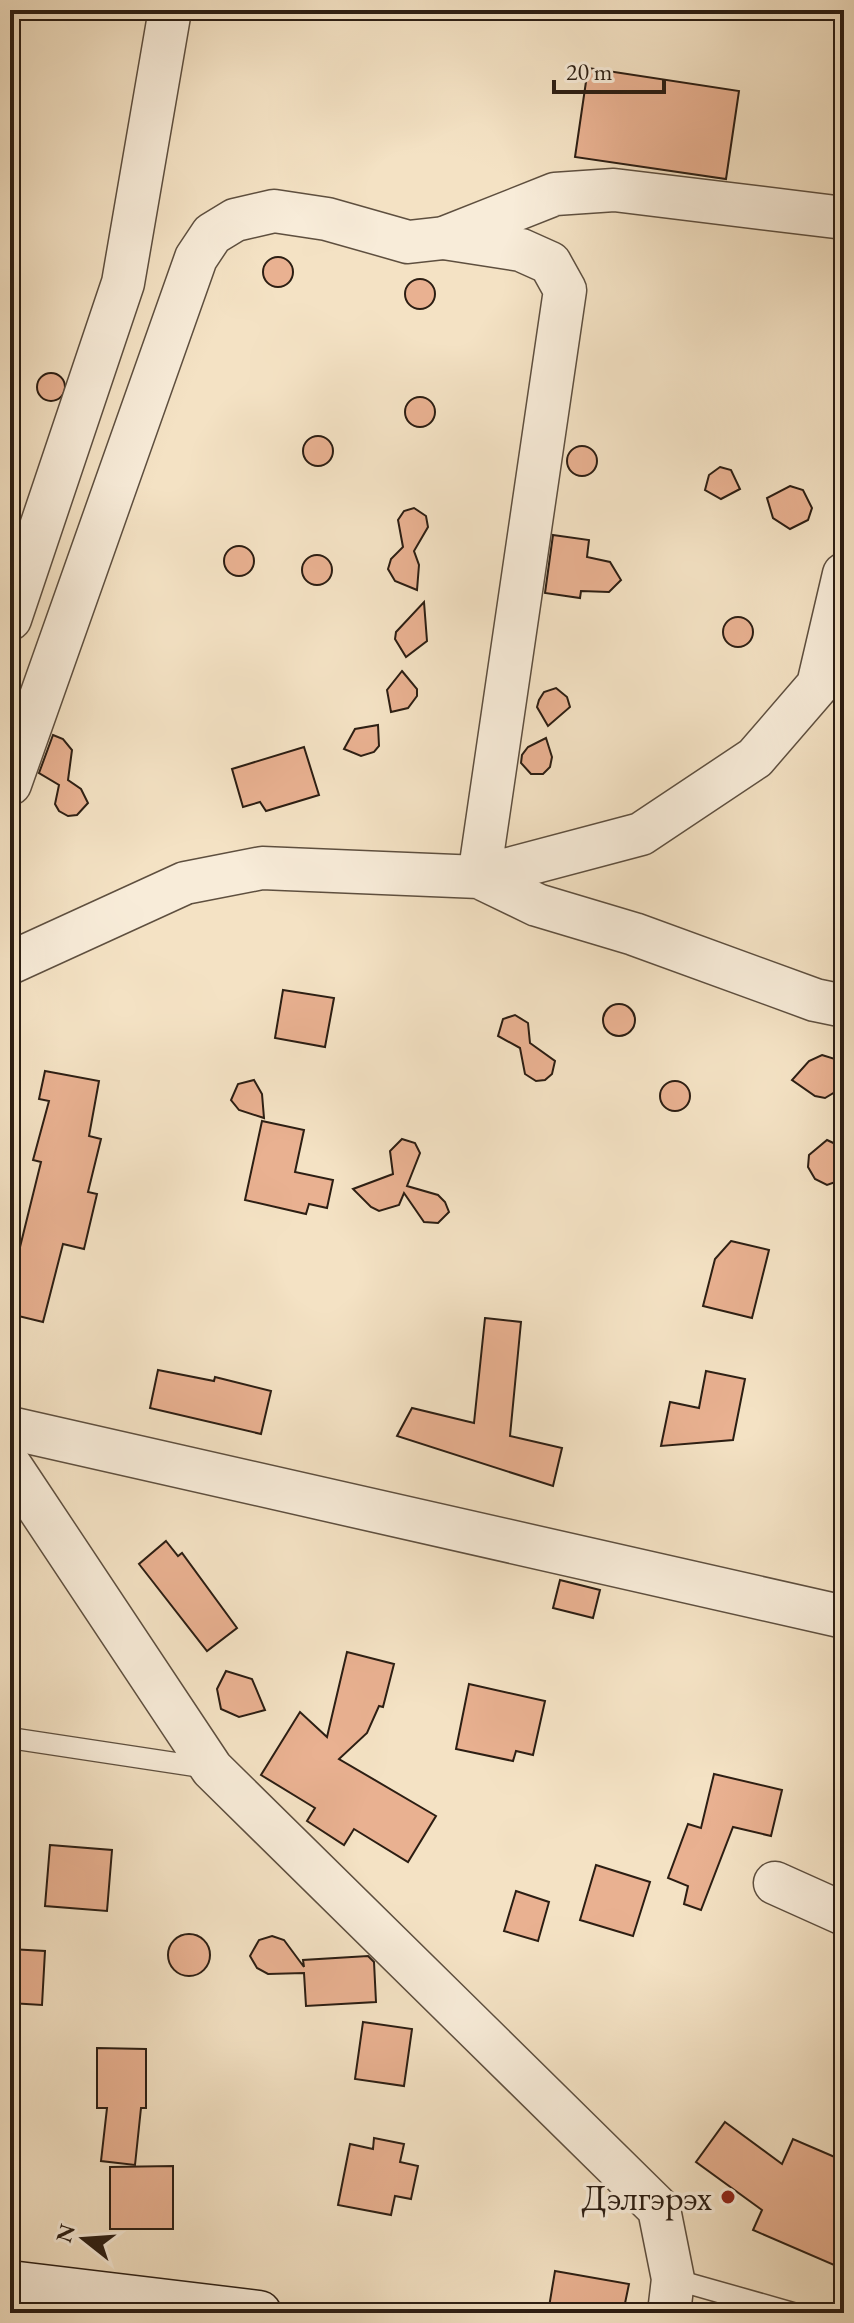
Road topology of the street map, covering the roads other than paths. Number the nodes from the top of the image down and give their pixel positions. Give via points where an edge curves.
1 (170, 10) edge
2 (844, 218) edge
3 (444, 238) junction
4 (844, 574) edge
5 (10, 619) edge
6 (10, 784) edge
7 (479, 877) junction
8 (10, 963) edge
9 (844, 1006) edge
10 (10, 1428) edge
11 (10, 1465) edge
12 (844, 1617) edge
13 (10, 1738) edge
14 (212, 1769) junction
15 (775, 1883) dead end
16 (844, 1914) edge
17 (10, 2283) edge
18 (671, 2296) edge
19 (259, 2313) edge
20 (793, 2313) edge

1 - 5 street via 123,283
2 - 3 street via 614,190 555,194
3 - 6 street via 408,242 327,219 274,211 235,220 212,234 196,258
3 - 7 street via 521,250 550,263 565,290
4 - 7 street via 818,685 755,758 641,834
7 - 8 street via 262,868 185,883
7 - 9 street via 537,905
10 - 12 street
11 - 14 street
13 - 14 lane
14 - 18 street via 659,2209
15 - 16 street
17 - 19 main road
18 - 20 lane

